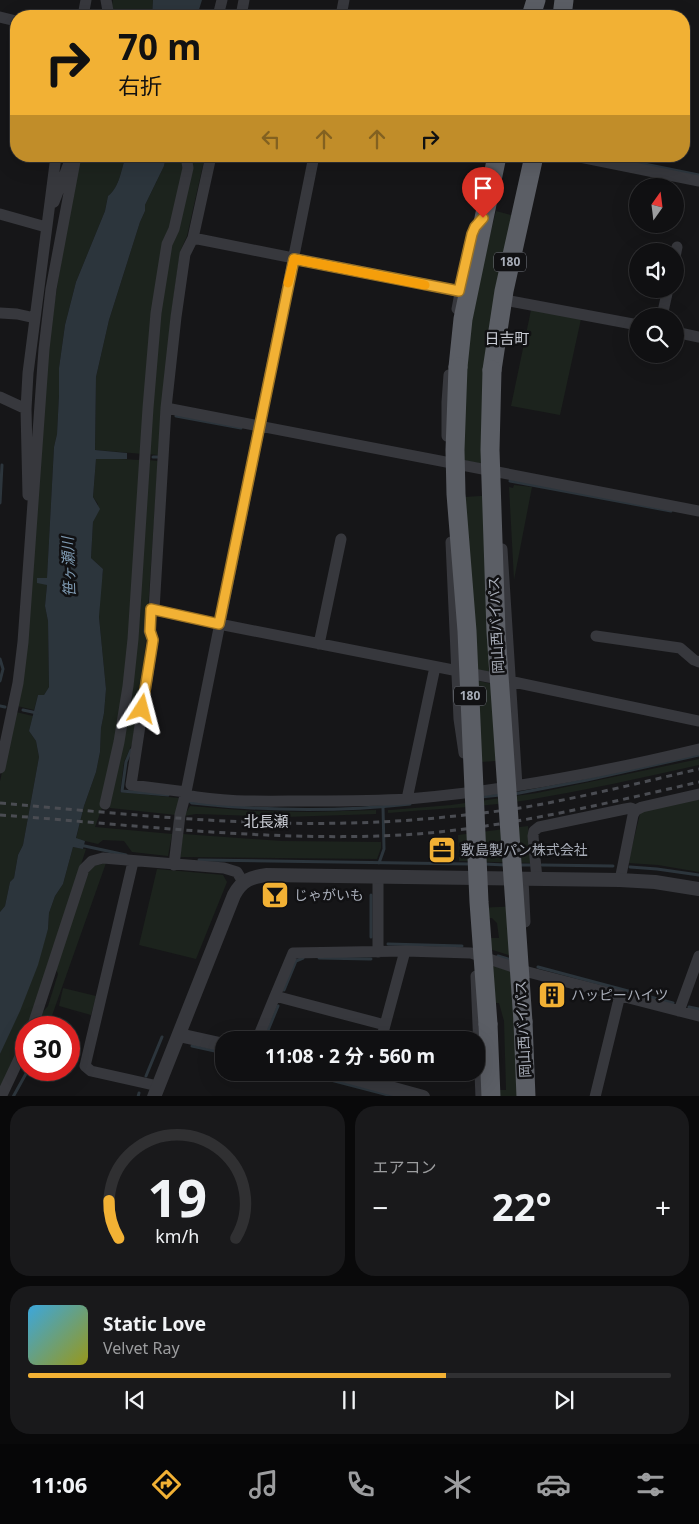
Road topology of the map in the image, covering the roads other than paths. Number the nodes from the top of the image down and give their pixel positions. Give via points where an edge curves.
1 (55, 162) edge
2 (69, 162) edge
3 (75, 162) edge
4 (187, 162) edge
5 (210, 162) edge
6 (313, 162) edge
7 (496, 162) edge
8 (533, 162) edge
9 (605, 162) edge
10 (699, 181) edge
11 (48, 205) junction
12 (522, 209) junction
13 (0, 214) edge
14 (483, 218) junction
15 (46, 227) junction
16 (193, 238) junction
17 (294, 259) junction
18 (459, 291) junction
19 (510, 301) junction
20 (0, 313) edge
21 (35, 318) junction
22 (629, 323) edge
23 (684, 334) edge
24 (699, 337) edge
25 (0, 397) edge
26 (166, 408) junction
27 (26, 409) junction
28 (259, 426) junction
29 (447, 463) junction
30 (498, 472) junction
31 (32, 509) junction
32 (699, 511) edge
33 (341, 539) dead end
34 (154, 610) junction
35 (219, 624) junction
36 (596, 636) dead end
37 (319, 644) junction
38 (699, 662) edge
39 (435, 667) junction
40 (457, 670) junction
41 (510, 680) junction
42 (699, 721) edge
43 (4, 731) edge
44 (699, 749) edge
45 (0, 768) edge
46 (517, 786) junction
47 (470, 792) junction
48 (699, 794) edge
49 (185, 796) junction
50 (407, 799) junction
51 (106, 804) dead end
52 (636, 810) junction
53 (132, 862) junction
54 (174, 862) junction
55 (378, 877) junction
56 (471, 878) junction
57 (530, 879) junction
58 (620, 880) junction
59 (243, 882) junction
60 (699, 889) edge
61 (378, 952) junction
62 (405, 952) junction
63 (475, 954) junction
64 (699, 956) edge
65 (528, 972) junction
66 (620, 995) junction
67 (275, 996) junction
68 (679, 1011) junction
69 (36, 1016) edge
70 (699, 1016) edge
71 (385, 1025) junction
72 (261, 1031) edge
73 (383, 1031) edge
74 (179, 1035) junction
75 (215, 1043) edge
76 (15, 1067) edge
77 (378, 1081) edge
78 (156, 1091) edge
79 (402, 1094) edge
80 (1, 1096) edge
81 (422, 1096) edge
82 (481, 1096) edge
83 (490, 1096) edge
84 (526, 1096) edge
85 (533, 1096) edge
86 (596, 1096) edge

1 - 11 street
2 - 11 street via 54,202
3 - 31 street via 50,298
4 - 51 street via 174,229 167,244 156,313 131,658
5 - 16 street
6 - 17 street
7 - 14 highway, 岡山西バイパス / 180
8 - 12 highway, 岡山西バイパス / 180
9 - 10 street
11 - 15 street
12 - 19 street
12 - 84 highway, 岡山西バイパス / 180, bridge via 504,291 492,370 490,450 496,632
13 - 15 street
14 - 18 street via 472,234
14 - 83 highway, 岡山西バイパス / 180, bridge via 463,319 455,441
15 - 21 street
16 - 17 street
16 - 26 street via 185,254
17 - 18 street
17 - 28 street
18 - 29 street via 446,402
19 - 22 street
19 - 30 street via 500,370
20 - 21 street
21 - 27 street
23 - 24 street
25 - 27 street
26 - 28 street
26 - 34 street
27 - 31 street via 27,493
28 - 29 street
28 - 35 street
29 - 30 street
29 - 40 street
30 - 32 street
30 - 41 street
31 - 43 street via 18,683
33 - 37 street
34 - 35 street
34 - 49 street via 151,609 153,640 131,785
35 - 37 street
35 - 49 street
36 - 38 street via 680,648
37 - 39 street
39 - 40 street
39 - 50 street
40 - 41 street
40 - 47 street via 459,719
41 - 42 street
41 - 46 street
43 - 45 street
44 - 46 street
46 - 47 street
47 - 50 street
48 - 52 street
49 - 50 street via 252,802
49 - 54 street
52 - 57 street via 624,808 538,827 533,836
52 - 58 street
53 - 54 street
53 - 69 street via 103,858 92,860 84,869
53 - 78 street via 85,1066 91,1071
54 - 59 street via 224,868 237,872
55 - 56 street
55 - 59 street via 266,875
55 - 61 street
56 - 57 street
56 - 63 street
57 - 58 street
57 - 65 street
58 - 60 street
59 - 74 street via 234,895
61 - 62 street
61 - 67 street via 293,953
62 - 63 street
62 - 71 street
63 - 65 street
63 - 82 street
64 - 68 street
65 - 66 street
65 - 85 street
66 - 68 street
66 - 86 street
67 - 71 street
67 - 72 street
68 - 70 street
71 - 73 street
74 - 75 street
74 - 78 street
76 - 80 street
77 - 79 street
79 - 81 street

